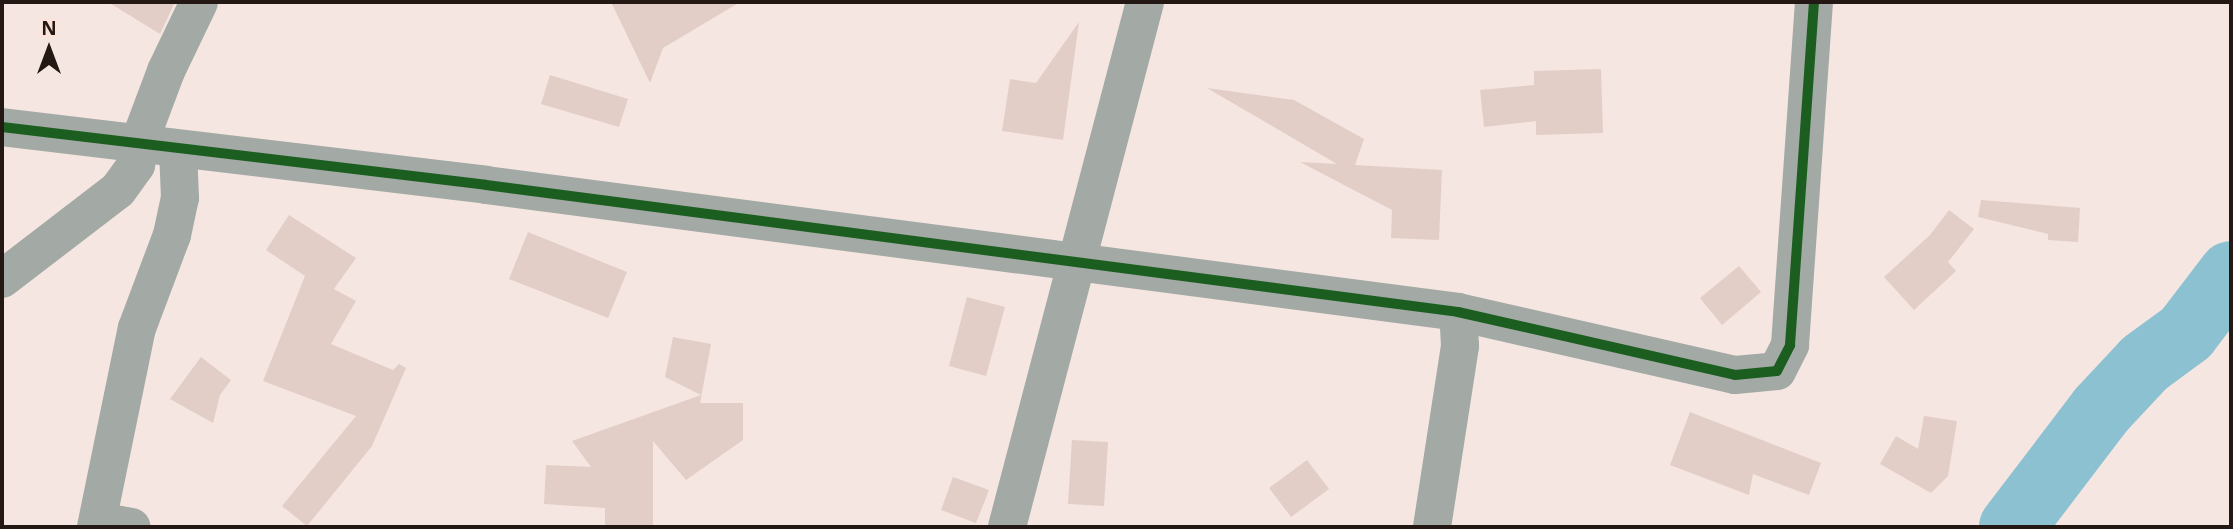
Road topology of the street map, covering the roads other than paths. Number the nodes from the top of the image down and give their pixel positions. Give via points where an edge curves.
1 (199, 2) edge
2 (1145, 2) edge
3 (1814, 2) edge
4 (2, 127) edge
5 (139, 143) junction
6 (178, 150) junction
7 (1079, 262) junction
8 (2, 279) edge
9 (1458, 312) junction
10 (108, 525) edge
11 (1007, 527) edge
12 (1432, 527) edge

1 - 5 street
2 - 7 street
3 - 9 street via 1797,296 1790,345 1777,371 1735,374
4 - 5 street
5 - 6 street
5 - 8 street via 136,165 118,190
6 - 7 street
6 - 10 street via 180,198 172,236 137,328
7 - 9 street
7 - 11 street
9 - 12 street via 1460,346

